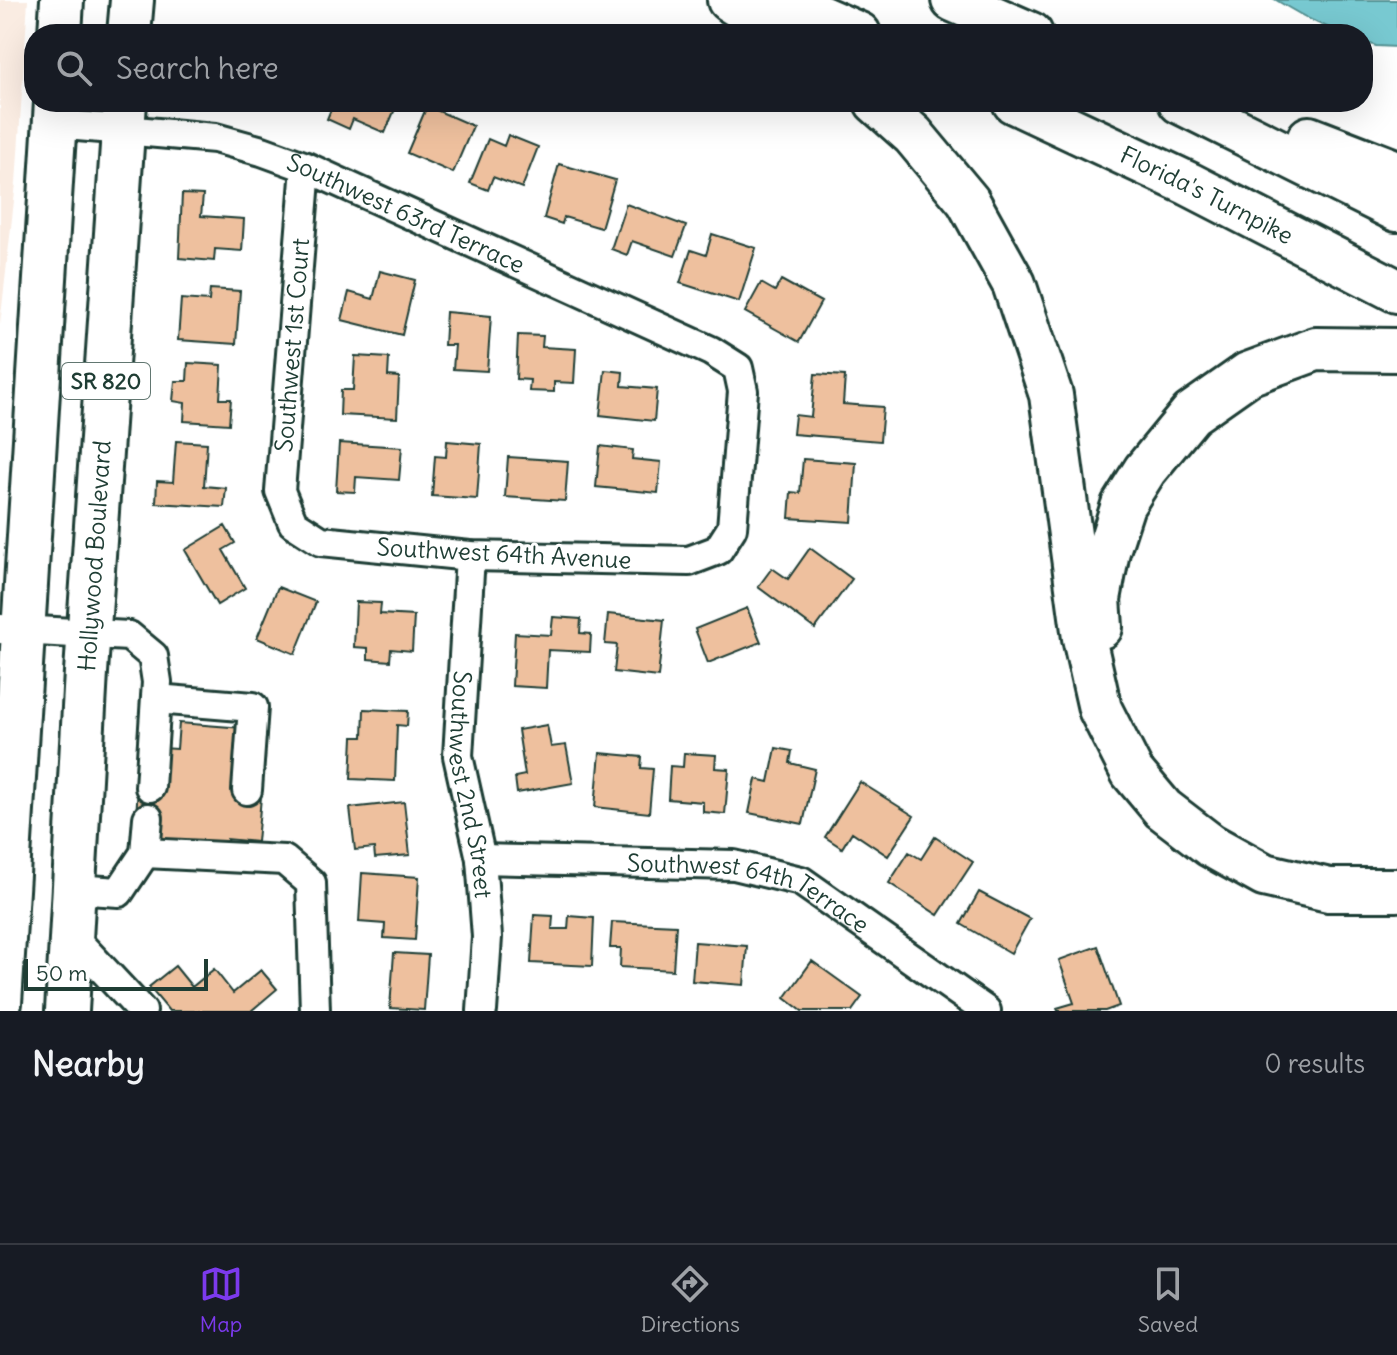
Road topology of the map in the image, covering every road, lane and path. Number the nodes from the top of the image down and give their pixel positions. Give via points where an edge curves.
1 (62, 0) edge
2 (132, 0) edge
3 (729, 0) edge
4 (781, 0) edge
5 (953, 0) edge
6 (61, 24) edge
7 (130, 24) edge
8 (767, 24) edge
9 (836, 24) edge
10 (1009, 24) edge
11 (887, 112) edge
12 (1035, 112) edge
13 (1200, 112) edge
14 (1251, 112) edge
15 (56, 113) edge
16 (125, 115) edge
17 (306, 167) junction
18 (1397, 172) edge
19 (1397, 210) edge
20 (1397, 291) edge
21 (1397, 350) edge
22 (293, 523) joint
23 (718, 550) joint
24 (470, 556) junction
25 (12, 630) edge
26 (89, 634) junction
27 (156, 699) junction
28 (150, 787) dead end
29 (247, 790) dead end
30 (148, 818) dead end
31 (145, 853) junction
32 (481, 859) junction
33 (1397, 871) edge
34 (74, 889) junction
35 (1397, 890) edge
36 (71, 935) junction
37 (0, 1003) edge
38 (67, 1011) edge
39 (142, 1011) edge
40 (315, 1011) edge
41 (482, 1011) edge
42 (986, 1011) edge

1 - 6 highway
2 - 7 highway
3 - 8 highway
4 - 9 highway
5 - 10 highway
11 - 35 highway via 968,201 1014,284 1051,395 1084,638 1100,709 1132,772 1163,809 1210,845 1264,875 1329,890
12 - 20 highway, Florida's Turnpike
13 - 19 highway
14 - 18 highway
15 - 16 street, Southwest 63rd Terrace
15 - 25 highway, SR 820
16 - 17 street, Southwest 63rd Terrace
16 - 26 highway, Hollywood Boulevard / SR 820
17 - 22 street, Southwest 1st Court via 280,491
17 - 23 street, Southwest 63rd Terrace via 711,351 738,368 743,391 732,528
21 - 33 highway via 1316,349 1248,374 1191,414 1123,505 1099,599 1113,699 1135,748 1165,788 1199,820 1244,847 1284,862 1347,874
22 - 24 street, Southwest 64th Avenue via 321,541
23 - 24 street, Southwest 64th Avenue via 689,561
24 - 32 street, Southwest 2nd Street via 458,756
25 - 26 street
25 - 37 highway, SR 820
26 - 27 street via 129,636 153,656
26 - 34 highway, Hollywood Boulevard / SR 820
27 - 28 street
27 - 29 street via 253,707
30 - 31 street
31 - 34 street via 119,892
31 - 40 street via 284,860 311,883
32 - 41 street, Southwest 2nd Street via 487,937
32 - 42 street, Southwest 64th Terrace via 734,865 801,881
34 - 36 highway, Hollywood Boulevard / SR 820
36 - 38 highway, Hollywood Boulevard / SR 820
36 - 39 street

